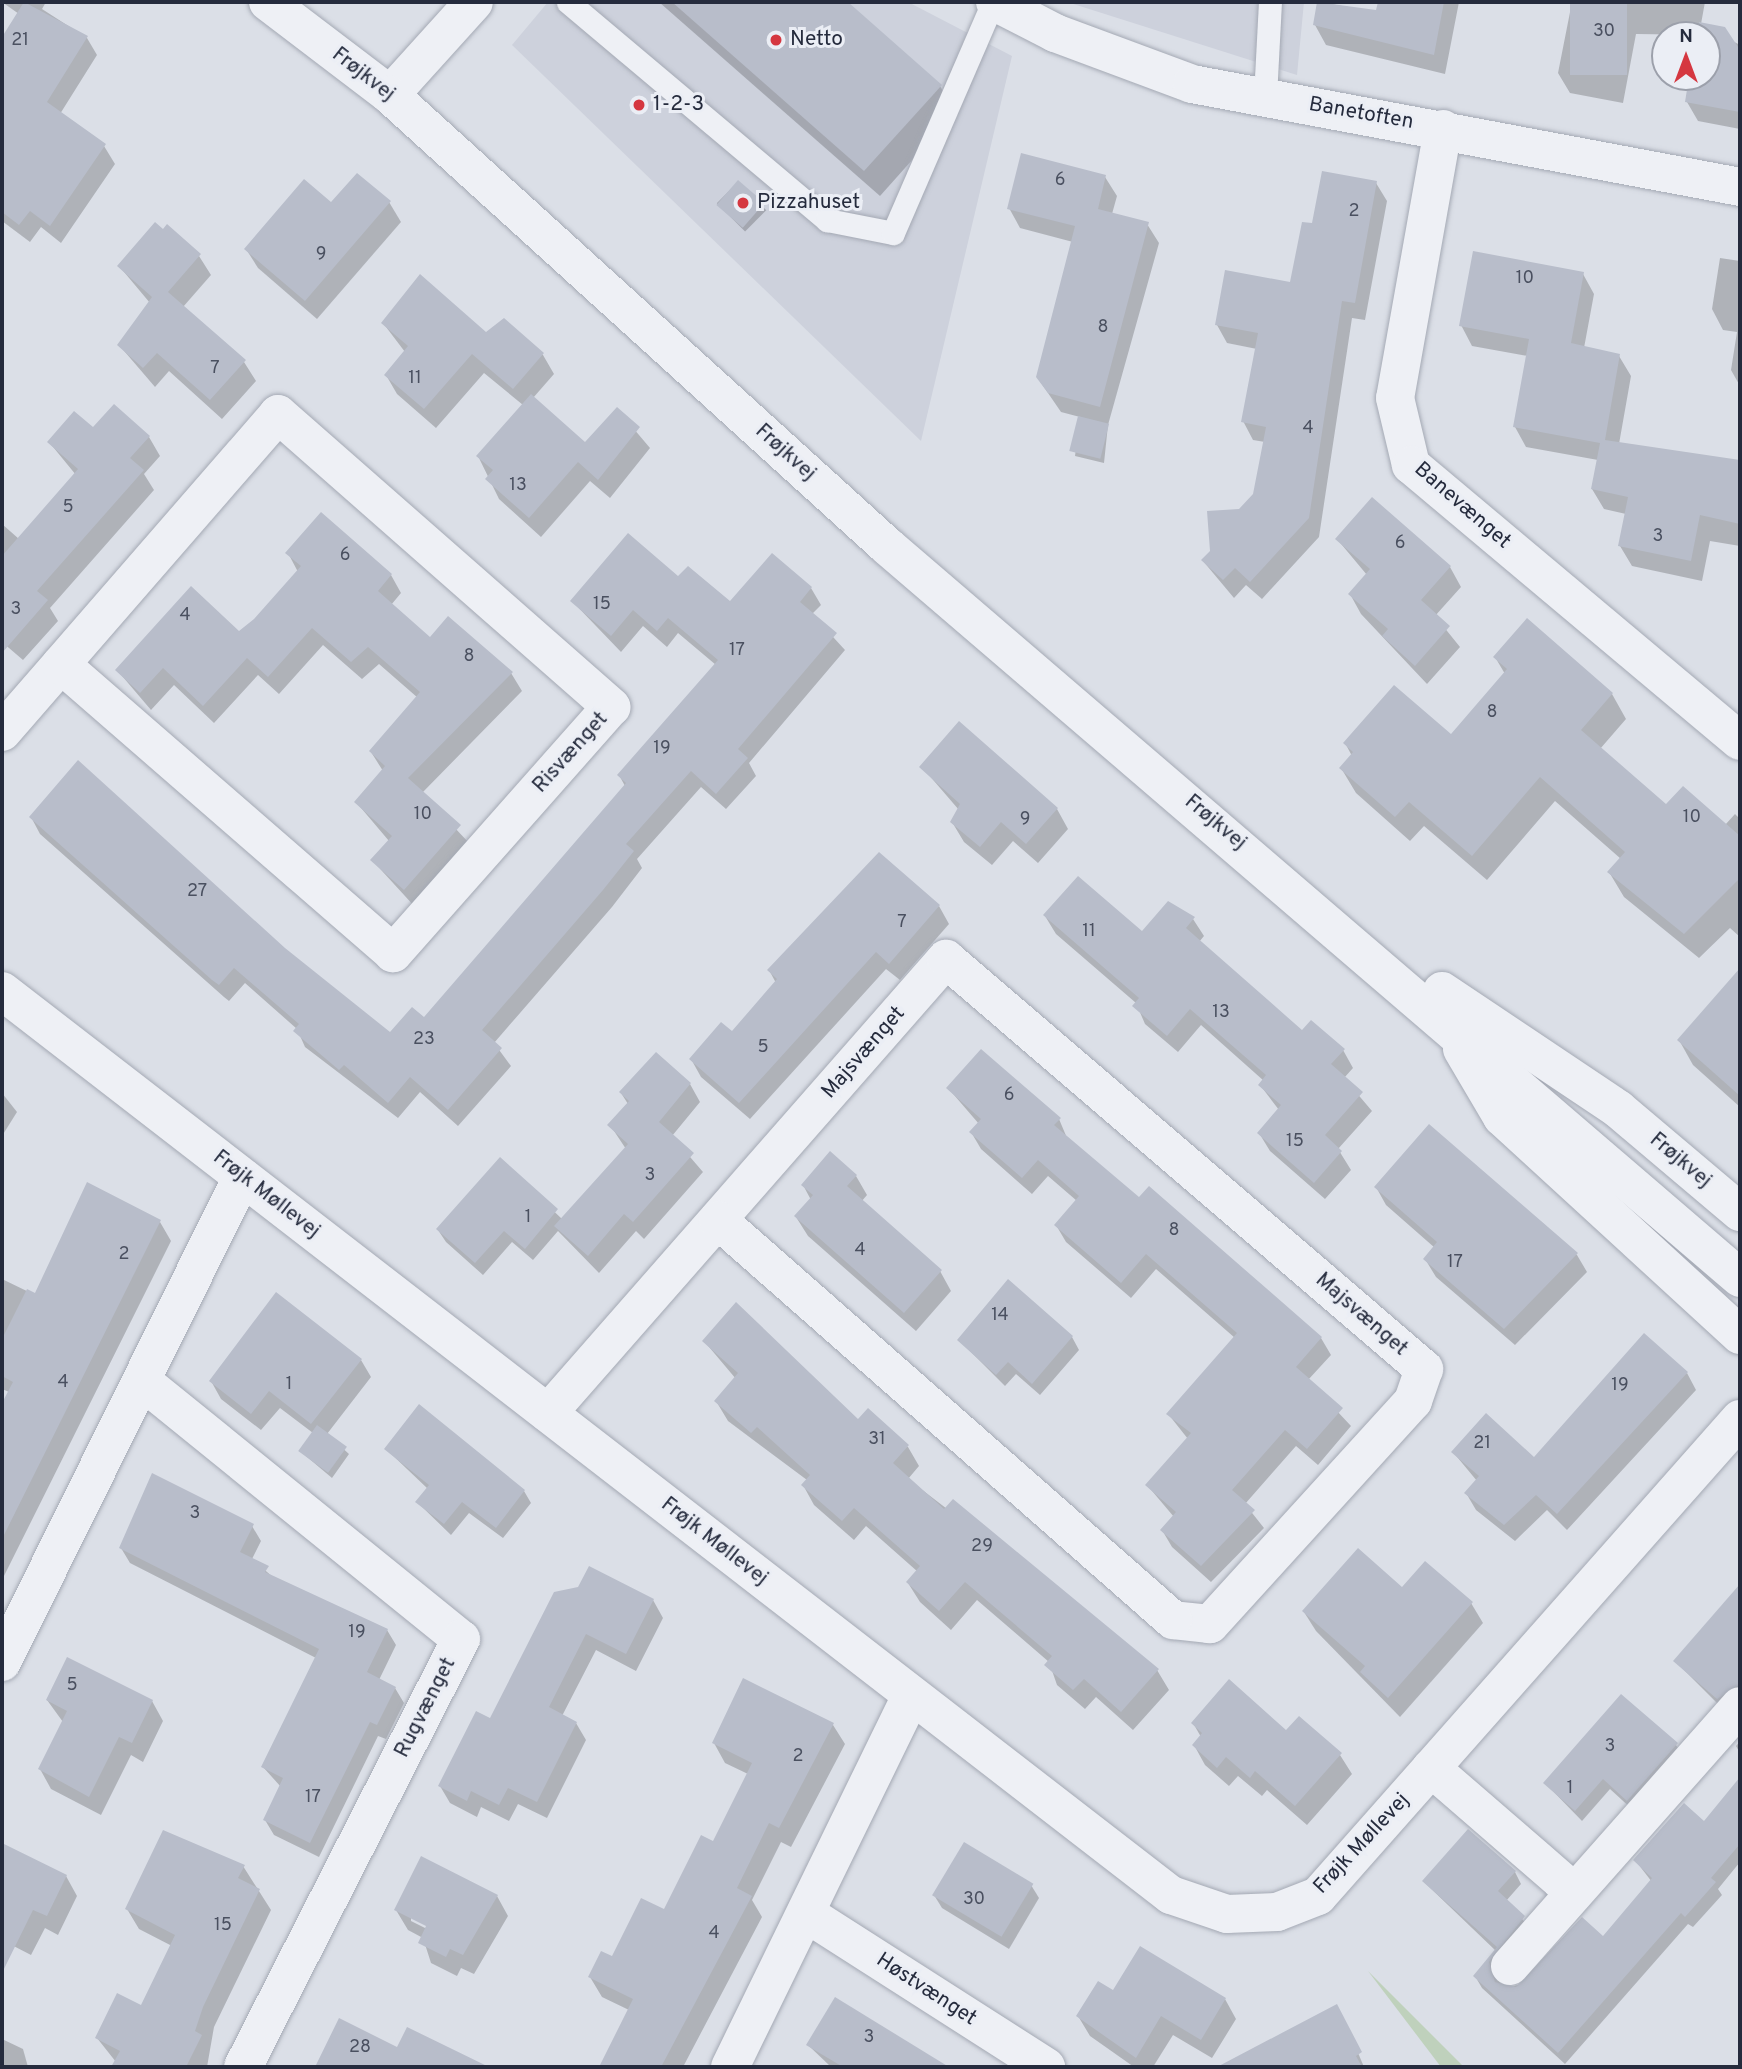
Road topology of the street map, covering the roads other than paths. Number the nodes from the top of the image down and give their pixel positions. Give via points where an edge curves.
1 (268, 2) edge
2 (474, 2) edge
3 (568, 2) edge
4 (994, 2) edge
5 (1270, 2) edge
6 (390, 95) junction
7 (1265, 97) junction
8 (1443, 129) junction
9 (1740, 187) edge
10 (61, 664) junction
11 (2, 732) edge
12 (1740, 741) edge
13 (1306, 900) junction
14 (2, 991) edge
15 (1445, 1020) junction
16 (242, 1177) junction
17 (1740, 1212) edge
18 (718, 1220) junction
19 (1740, 1278) edge
20 (1740, 1335) edge
21 (142, 1381) junction
22 (548, 1413) junction
23 (1740, 1419) edge
24 (2, 1662) edge
25 (911, 1696) junction
26 (1740, 1706) edge
27 (1431, 1768) junction
28 (1574, 1892) junction
29 (807, 1914) junction
30 (1510, 1966) dead end
31 (243, 2067) edge
32 (730, 2067) edge
33 (1046, 2067) edge

1 - 6 street, Frøjkvej
2 - 6 street
3 - 4 lane via 827,220 893,233
4 - 7 street, Banetoften via 1055,33 1192,84
5 - 7 lane
6 - 13 street, Frøjkvej via 887,546
7 - 8 street, Banetoften
8 - 9 street, Banetoften
8 - 12 street, Banevænget via 1395,398 1411,465
10 - 10 street, Risvænget via 278,415 611,707 393,953
10 - 11 street, Risvænget
13 - 15 street, Frøjkvej
13 - 17 street, Frøjkvej via 1618,1109
14 - 16 street, Frøjk Møllevej
15 - 19 street, Frøjkvej
15 - 20 street, Frøjkvej via 1502,1117
16 - 21 street
16 - 22 street, Frøjk Møllevej
18 - 18 street, Majsvænget via 946,959 1424,1369 1413,1401 1210,1623 1173,1620
18 - 22 street, Majsvænget
21 - 24 street
21 - 31 street, Rugvænget via 461,1639
22 - 25 street, Frøjk Møllevej
23 - 27 street, Frøjk Møllevej
25 - 27 street, Frøjk Møllevej via 1171,1895 1227,1914 1277,1912 1318,1896
25 - 29 street
26 - 28 street
27 - 28 street
28 - 30 street
29 - 32 street
29 - 33 street, Høstvænget

